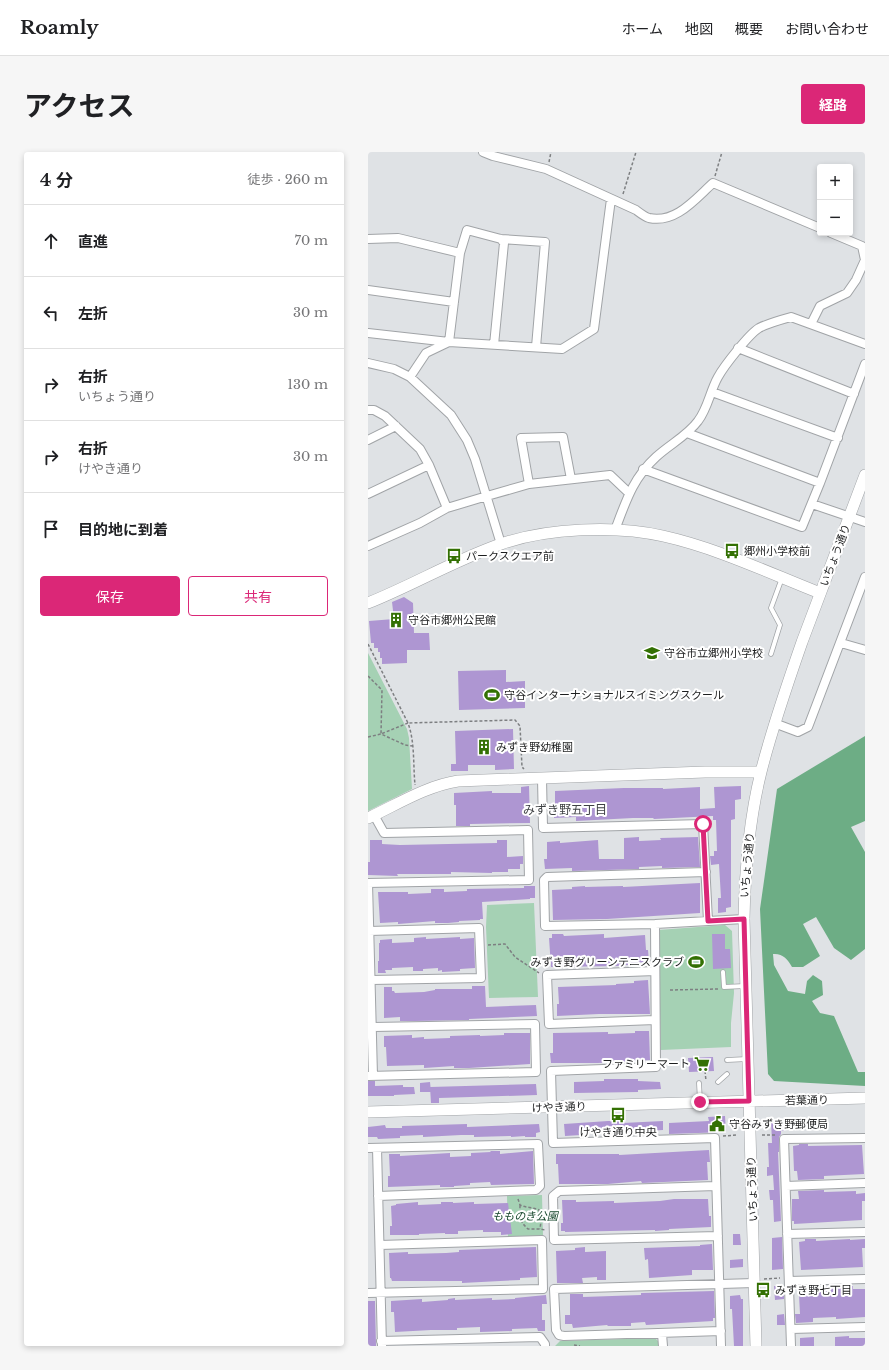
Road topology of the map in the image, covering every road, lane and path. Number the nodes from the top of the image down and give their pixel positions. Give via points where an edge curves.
1 (483, 152) edge
2 (636, 152) edge
3 (722, 152) edge
4 (493, 154) edge
5 (713, 183) junction
6 (611, 199) junction
7 (621, 204) junction
8 (817, 227) edge
9 (838, 236) edge
10 (368, 239) edge
11 (501, 239) junction
12 (460, 253) junction
13 (865, 260) edge
14 (368, 290) edge
15 (454, 302) junction
16 (811, 324) junction
17 (368, 332) edge
18 (449, 342) junction
19 (865, 344) edge
20 (494, 345) junction
21 (536, 347) junction
22 (738, 348) junction
23 (368, 363) edge
24 (865, 364) edge
25 (410, 377) junction
26 (712, 392) junction
27 (854, 394) junction
28 (368, 410) edge
29 (396, 426) junction
30 (687, 433) junction
31 (838, 438) junction
32 (368, 440) edge
33 (429, 465) junction
34 (643, 469) junction
35 (865, 475) edge
36 (571, 479) junction
37 (820, 483) junction
38 (528, 484) junction
39 (629, 492) junction
40 (368, 494) edge
41 (488, 496) junction
42 (812, 504) junction
43 (447, 508) junction
44 (849, 517) junction
45 (865, 522) edge
46 (615, 530) junction
47 (501, 544) junction
48 (368, 546) edge
49 (865, 577) edge
50 (782, 578) junction
51 (820, 593) junction
52 (368, 603) edge
53 (841, 643) junction
54 (368, 644) edge
55 (865, 650) edge
56 (771, 654) dead end
57 (368, 676) edge
58 (774, 722) junction
59 (408, 723) junction
60 (381, 734) junction
61 (368, 737) edge
62 (412, 746) junction
63 (527, 771) dead end
64 (761, 772) junction
65 (542, 778) junction
66 (415, 794) junction
67 (371, 816) edge
68 (706, 872) junction
69 (368, 883) edge
70 (744, 919) junction
71 (708, 921) junction
72 (655, 924) junction
73 (369, 931) edge
74 (480, 946) junction
75 (655, 971) junction
76 (723, 972) dead end
77 (547, 975) junction
78 (371, 980) junction
79 (724, 986) junction
80 (746, 986) junction
81 (670, 990) dead end
82 (655, 1020) junction
83 (372, 1026) junction
84 (748, 1059) junction
85 (727, 1060) dead end
86 (705, 1071) dead end
87 (727, 1074) dead end
88 (370, 1076) edge
89 (718, 1082) dead end
90 (699, 1083) dead end
91 (706, 1083) dead end
92 (865, 1098) edge
93 (749, 1101) junction
94 (700, 1102) junction
95 (552, 1107) junction
96 (368, 1112) edge
97 (737, 1135) dead end
98 (762, 1135) dead end
99 (715, 1138) junction
100 (865, 1138) edge
101 (784, 1139) junction
102 (372, 1148) edge
103 (865, 1183) edge
104 (716, 1186) junction
105 (786, 1186) junction
106 (517, 1191) junction
107 (378, 1196) junction
108 (520, 1205) junction
109 (540, 1228) junction
110 (547, 1230) dead end
111 (865, 1232) edge
112 (787, 1234) junction
113 (718, 1236) junction
114 (380, 1245) junction
115 (789, 1279) junction
116 (865, 1279) edge
117 (759, 1281) junction
118 (720, 1283) junction
119 (368, 1293) edge
120 (380, 1293) junction
121 (865, 1327) edge
122 (791, 1329) junction
123 (721, 1331) junction
124 (662, 1334) junction
125 (382, 1344) edge
126 (545, 1346) edge
127 (663, 1346) edge
128 (721, 1346) edge
129 (756, 1346) edge
130 (791, 1346) edge

1 - 4 street
2 - 7 path
3 - 5 path
4 - 6 street via 546,169
5 - 7 street via 680,212 670,217 648,218
5 - 8 street
6 - 7 street
6 - 21 street via 594,329 562,349
9 - 13 street via 862,246
10 - 12 street via 398,238
11 - 12 street via 467,230
11 - 20 street via 504,244
11 - 21 street via 545,242
12 - 15 street
13 - 16 street via 847,293 820,306
14 - 15 street
15 - 18 street
16 - 19 street
16 - 22 street via 791,317 758,329
17 - 18 street
18 - 20 street
18 - 25 street via 426,353
20 - 21 street
22 - 26 street via 718,377
22 - 27 street
23 - 25 street via 394,369
24 - 27 street
25 - 41 street via 451,415 467,440
26 - 30 street via 698,422
26 - 31 street
27 - 31 street
28 - 29 street via 385,416
29 - 32 street
29 - 33 street via 420,449
30 - 34 street
30 - 37 street
31 - 37 street
33 - 40 street
33 - 43 street
34 - 39 street
34 - 42 street via 802,526
35 - 44 street, いちょう通り
36 - 38 street
36 - 38 street via 563,437 521,438
36 - 39 street via 610,475
37 - 42 street
38 - 41 street
39 - 46 street
41 - 43 street
41 - 47 street
42 - 44 street
43 - 48 street
44 - 45 street
44 - 51 street, いちょう通り
46 - 47 street via 570,531
46 - 50 street via 642,532 685,542
47 - 52 street
49 - 53 street
50 - 51 street
50 - 56 lane via 771,608 780,625
51 - 58 street, いちょう通り
53 - 55 street
53 - 58 street via 808,727 798,732
54 - 59 path
57 - 60 path via 382,690
58 - 64 street, いちょう通り
59 - 60 path
59 - 62 path
59 - 63 path via 515,720 520,726 522,767
60 - 61 path
60 - 62 path via 405,746
62 - 66 path
64 - 65 street
64 - 70 street, いちょう通り via 750,827
65 - 66 street via 458,781
65 - 68 street via 543,828 703,824
66 - 67 street
67 - 69 street via 384,833 528,830 529,880
68 - 71 street
68 - 72 street via 547,877 544,880 545,926
69 - 73 street
70 - 71 street
70 - 80 street, いちょう通り
71 - 72 street
72 - 75 street
73 - 74 street via 479,928
73 - 78 street
74 - 77 path via 506,944 515,956 540,974
74 - 78 street via 481,978
75 - 77 street
75 - 82 street
76 - 79 lane
77 - 82 street via 549,1024
78 - 83 street
79 - 80 lane
79 - 81 path via 718,989
80 - 84 street, いちょう通り
82 - 95 street via 656,1067 551,1071
83 - 88 street
83 - 88 street via 535,1024 536,1072
84 - 85 lane
84 - 93 street, いちょう通り
86 - 91 path
87 - 89 lane
90 - 94 lane
92 - 93 street, 若葉通り
93 - 94 street, けやき通り
93 - 117 street, いちょう通り
94 - 95 street, けやき通り
95 - 96 street, けやき通り
95 - 99 street via 553,1143
97 - 99 path
98 - 101 path via 781,1135
99 - 104 street
100 - 101 street
101 - 105 street
102 - 106 street via 538,1144 540,1186 536,1190
102 - 107 street
103 - 105 street
104 - 113 street
104 - 113 street via 558,1191 553,1196 554,1240
105 - 112 street
106 - 107 street
106 - 108 path
107 - 114 street
108 - 109 path via 539,1210
108 - 109 path via 521,1221 524,1225 528,1229
109 - 110 path
111 - 112 street
112 - 115 street
113 - 118 street
114 - 120 street
114 - 120 street via 542,1240 543,1268 543,1289
115 - 116 street
115 - 117 path
115 - 122 street
117 - 118 street
117 - 129 street, いちょう通り
118 - 123 street
118 - 124 street via 554,1289 556,1330 559,1335
119 - 120 street
120 - 125 street
121 - 122 street
122 - 130 street
123 - 124 street
123 - 128 street
124 - 127 street
125 - 126 street via 540,1337

